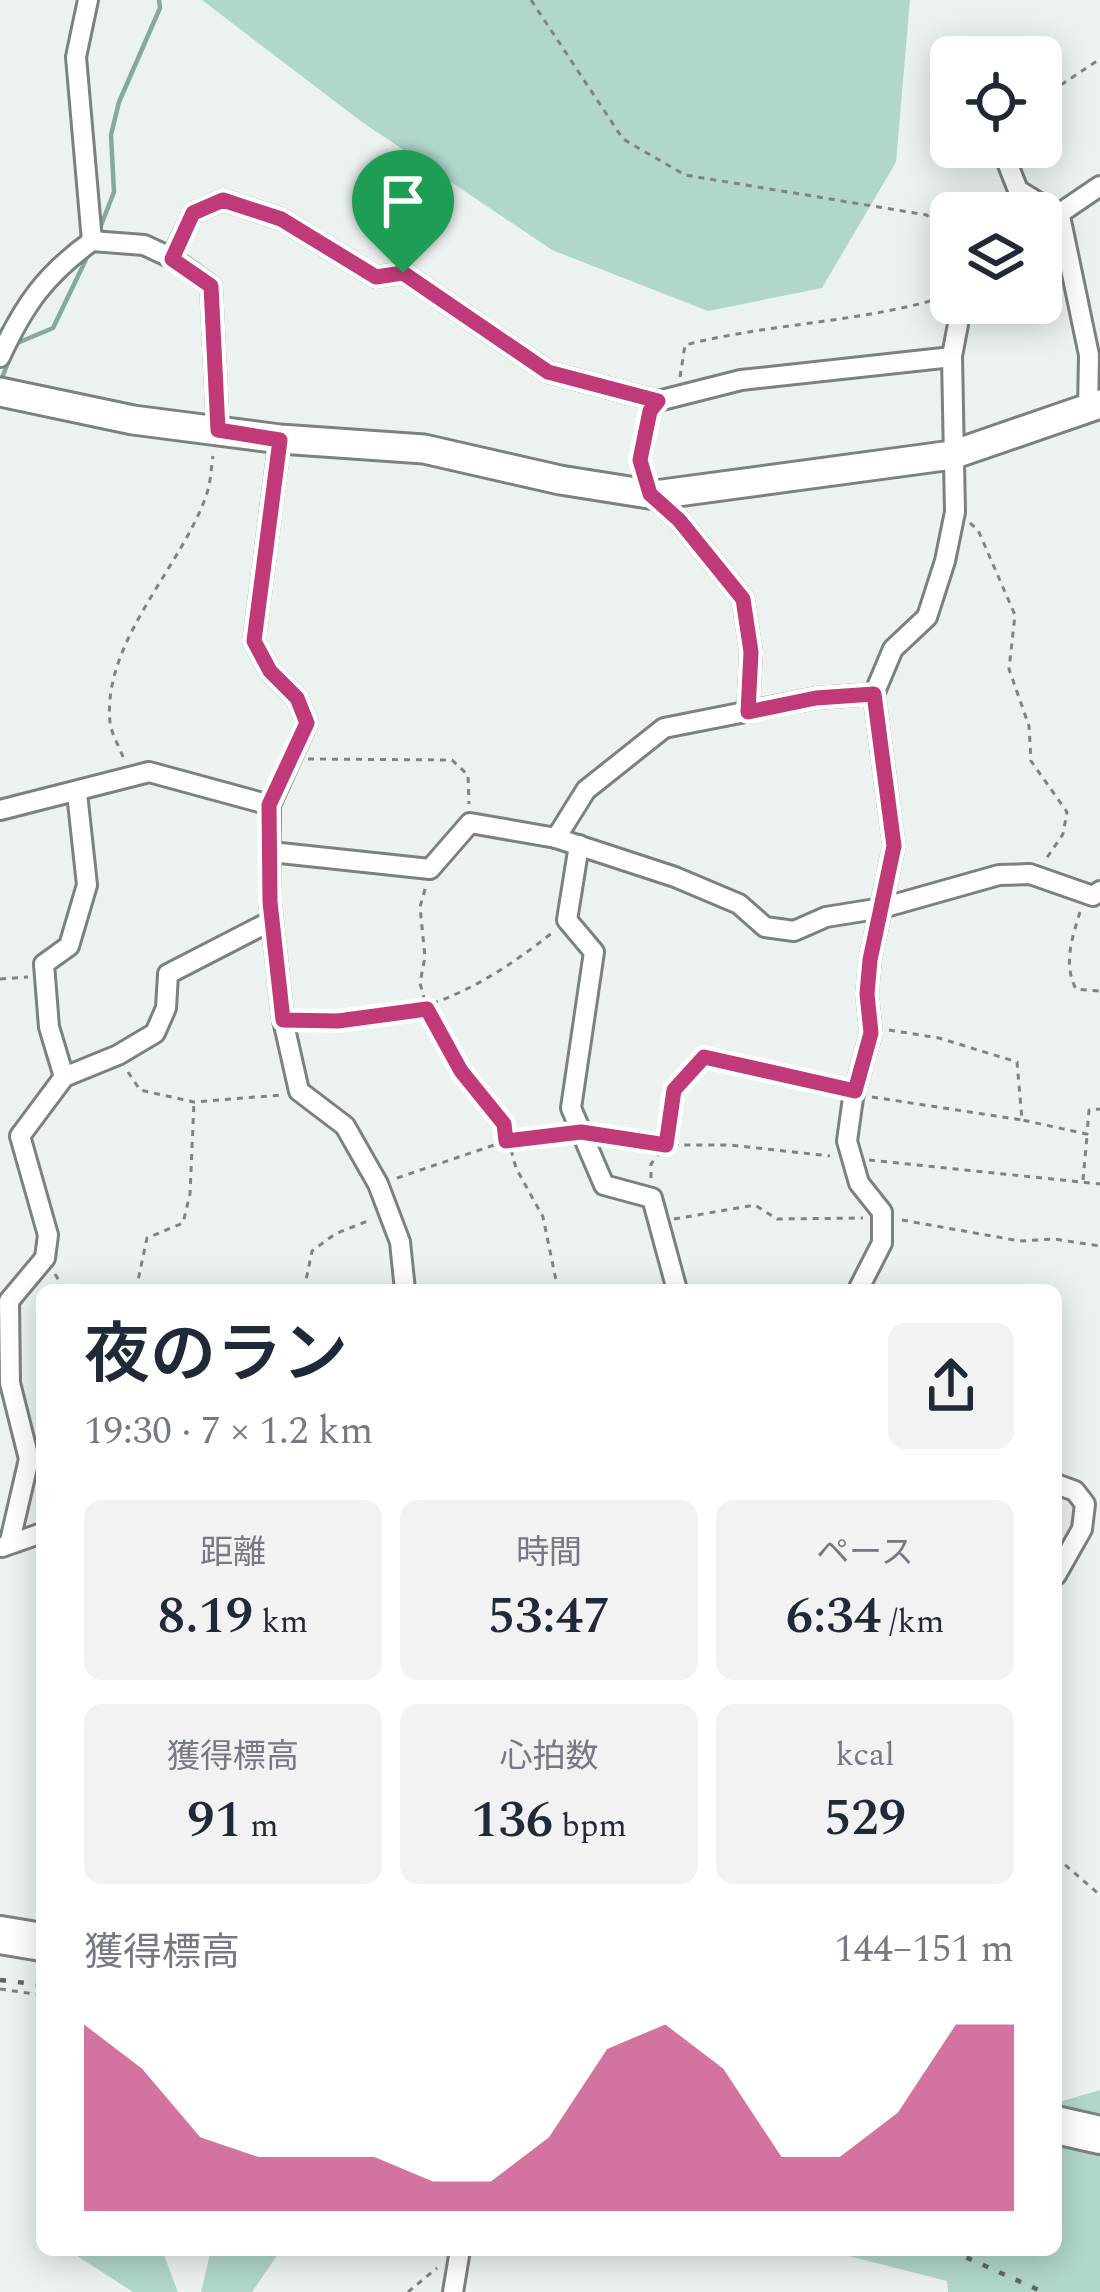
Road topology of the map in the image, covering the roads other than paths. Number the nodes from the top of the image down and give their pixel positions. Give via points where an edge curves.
1 (88, 0) edge
2 (1100, 186) edge
3 (1062, 214) edge
4 (1062, 225) edge
5 (92, 241) junction
6 (172, 259) junction
7 (958, 324) edge
8 (0, 357) edge
9 (952, 357) junction
10 (0, 392) edge
11 (1094, 407) edge
12 (218, 430) junction
13 (280, 440) junction
14 (952, 455) junction
15 (650, 494) junction
16 (874, 694) junction
17 (748, 712) junction
18 (77, 793) junction
19 (269, 805) junction
20 (0, 810) edge
21 (556, 838) junction
22 (579, 845) junction
23 (271, 853) junction
24 (1093, 892) edge
25 (882, 908) junction
26 (271, 922) junction
27 (64, 1077) junction
28 (20, 1136) junction
29 (0, 1141) edge
30 (404, 1284) edge
31 (675, 1284) edge
32 (861, 1284) edge
33 (1062, 1486) edge
34 (36, 1535) edge
35 (5, 1544) edge
36 (1062, 1564) edge
37 (0, 1935) edge
38 (36, 1941) edge
39 (1062, 2127) edge
40 (1100, 2134) edge
41 (458, 2258) edge
42 (453, 2292) edge

1 - 5 street via 76,57
2 - 3 street
4 - 11 street
5 - 6 street via 144,245
5 - 8 street via 57,267 21,311
6 - 9 street via 193,213 223,200 281,219 376,277 403,273 548,372 668,398 742,380
6 - 12 street via 211,286
7 - 9 street
9 - 14 street
10 - 12 street
11 - 14 street
12 - 13 street
13 - 15 street via 424,449
13 - 19 street via 254,641 307,723
14 - 15 street
14 - 16 street via 955,512 927,617 893,649
15 - 17 street via 743,599
16 - 17 street
16 - 25 street via 894,846
17 - 21 street via 664,728 586,790
18 - 19 street via 149,772
18 - 20 street
18 - 27 street via 87,885 69,946 44,964 49,1027
19 - 23 street
21 - 22 street
21 - 23 street via 470,823 430,869
22 - 25 street via 739,904 765,927 794,931
22 - 31 street via 567,920 594,952 571,1108 604,1186 652,1198
23 - 26 street
24 - 25 street via 999,874
25 - 32 street via 870,960 871,1030 847,1141 859,1183 882,1212 882,1244
26 - 27 street via 168,974 155,1033
26 - 30 street via 298,1091 345,1126 378,1184 400,1241
27 - 28 street
28 - 29 street
28 - 35 street via 48,1235 45,1258 9,1301 10,1382 29,1460
33 - 36 street via 1085,1504 1082,1529
34 - 35 street
37 - 38 highway
39 - 40 highway
41 - 42 street

